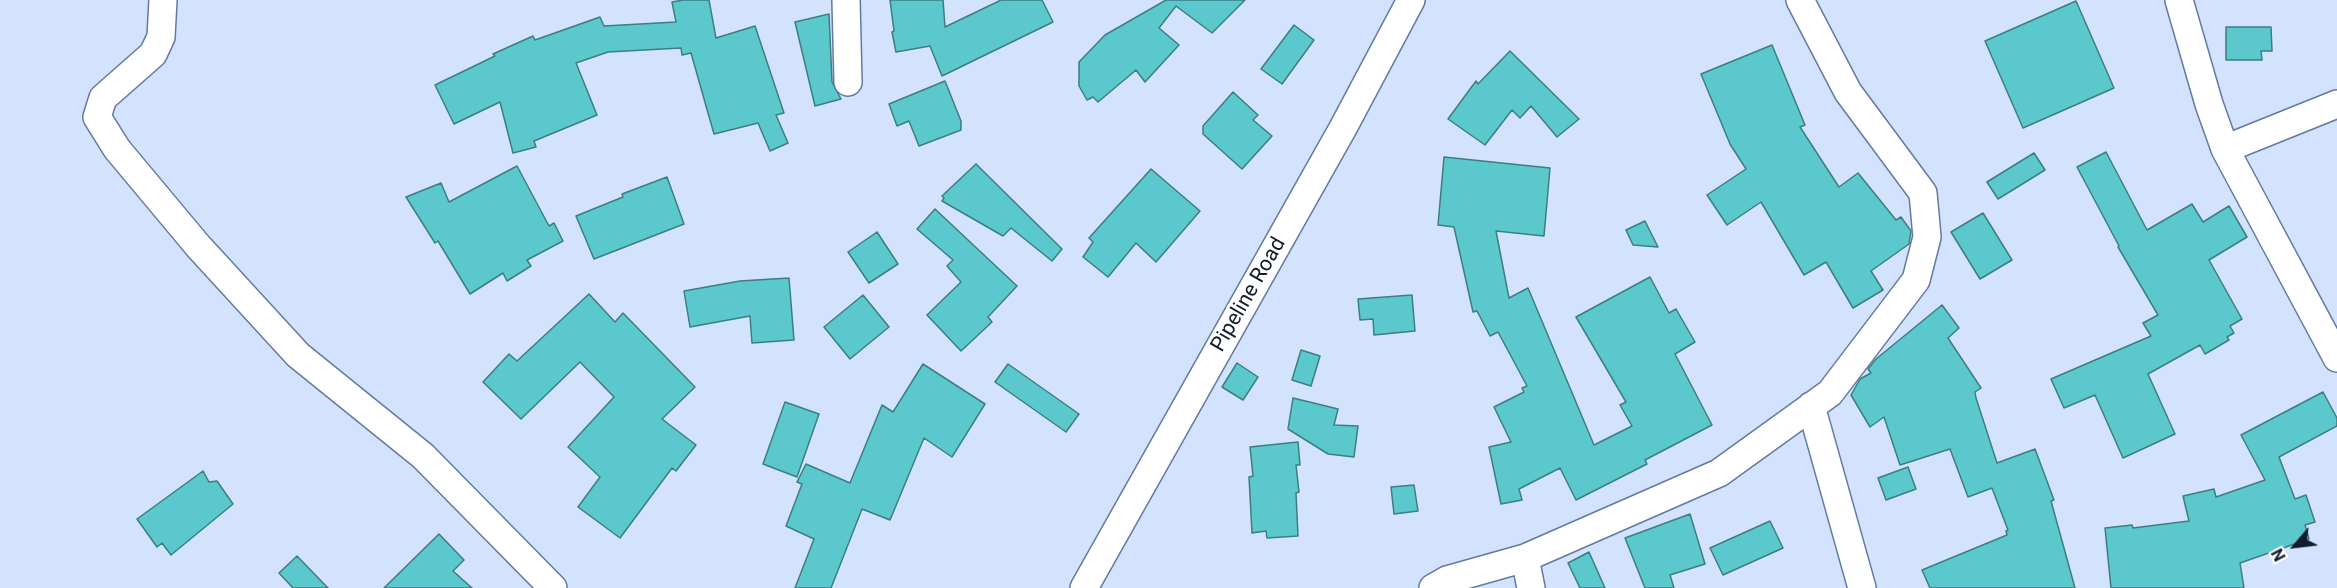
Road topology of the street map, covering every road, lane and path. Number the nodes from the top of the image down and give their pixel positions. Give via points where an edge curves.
1 (163, 0) edge
2 (846, 0) edge
3 (1411, 0) edge
4 (1800, 0) edge
5 (2179, 0) edge
6 (848, 82) dead end
7 (2337, 104) edge
8 (2225, 149) junction
9 (2337, 358) edge
10 (1811, 406) junction
11 (1525, 558) junction
12 (553, 588) edge
13 (1084, 588) edge
14 (1433, 588) edge
15 (1531, 588) edge
16 (1862, 588) edge

1 - 12 street via 161,37 153,54 103,98 97,117 117,149 198,246 298,355 423,456
2 - 6 street
3 - 13 street, Pipeline Road
4 - 10 street via 1848,93 1923,193 1928,237 1916,280 1830,393
5 - 8 street
7 - 8 street
8 - 9 street
10 - 11 street via 1719,473
10 - 16 street
11 - 14 street via 1447,580
11 - 15 street

